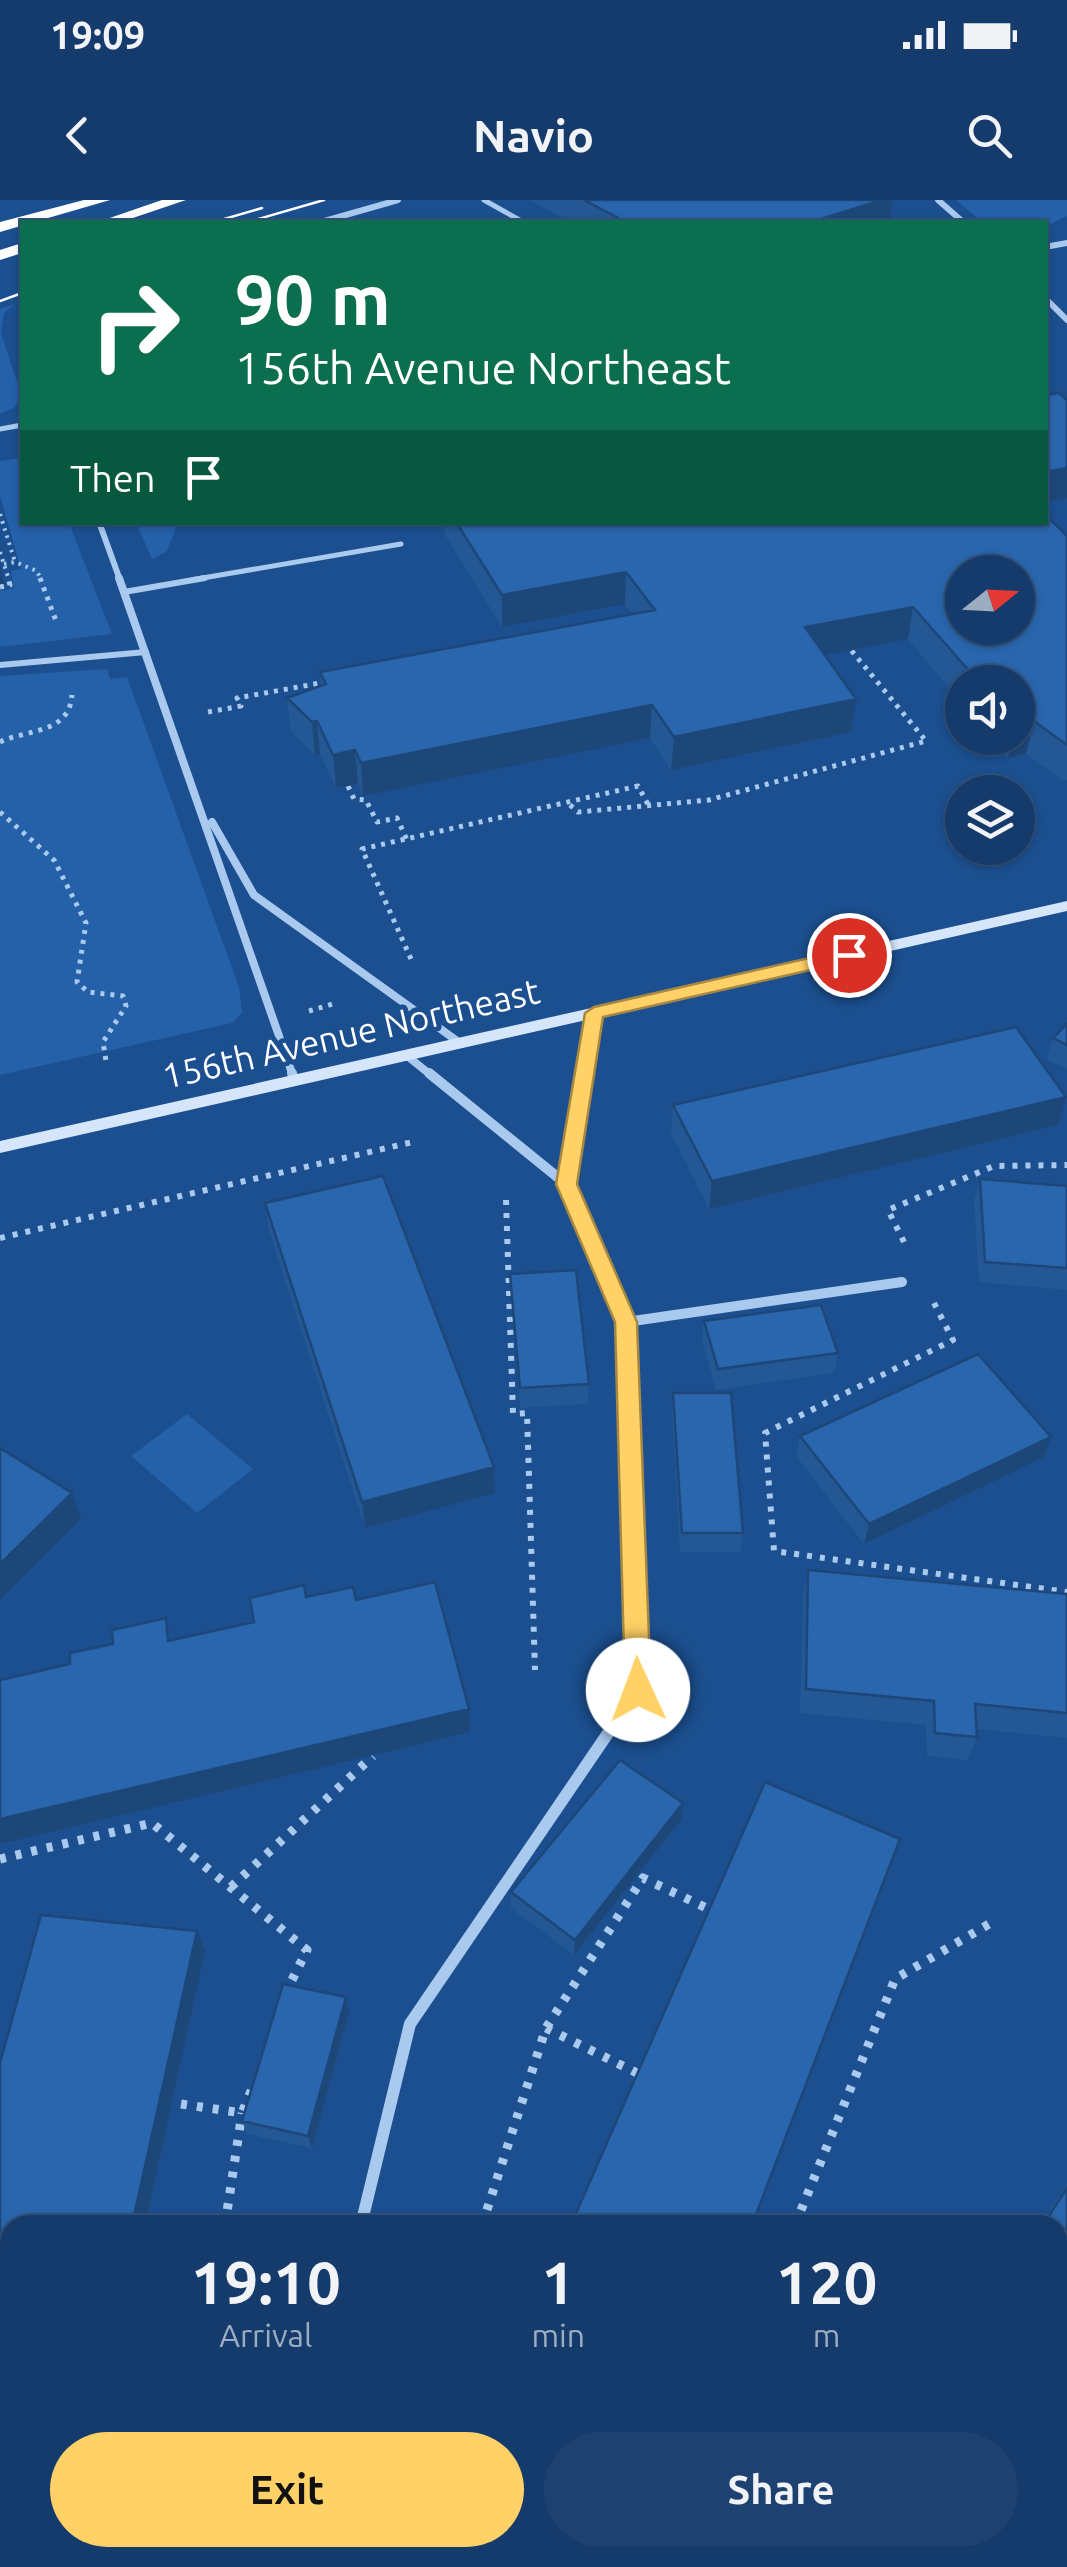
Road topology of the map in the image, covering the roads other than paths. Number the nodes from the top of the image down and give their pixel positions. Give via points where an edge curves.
1 (102, 200) edge
2 (178, 200) edge
3 (398, 200) edge
4 (484, 200) edge
5 (938, 200) edge
6 (26, 220) edge
7 (113, 220) edge
8 (328, 220) edge
9 (519, 220) edge
10 (962, 220) edge
11 (1048, 301) edge
12 (1067, 320) edge
13 (100, 525) edge
14 (402, 544) dead end
15 (124, 592) junction
16 (146, 652) junction
17 (0, 665) edge
18 (200, 799) junction
19 (1067, 906) edge
20 (594, 1013) junction
21 (460, 1043) junction
22 (406, 1056) junction
23 (294, 1080) junction
24 (0, 1146) edge
25 (566, 1184) junction
26 (902, 1282) dead end
27 (626, 1322) junction
28 (363, 2215) edge

1 - 6 highway
2 - 7 highway
3 - 8 street
4 - 9 lane
5 - 10 street
11 - 12 street
13 - 15 street
14 - 15 lane
15 - 16 street
16 - 17 lane
16 - 18 street
18 - 21 street via 254,895
18 - 23 street
19 - 20 main road, 156th Avenue Northeast
20 - 21 main road, 156th Avenue Northeast
20 - 25 street
21 - 22 main road, 156th Avenue Northeast
22 - 23 main road, 156th Avenue Northeast
22 - 25 street
23 - 24 main road, 156th Avenue Northeast
25 - 27 street
26 - 27 street
27 - 28 street via 638,1690 410,2024

